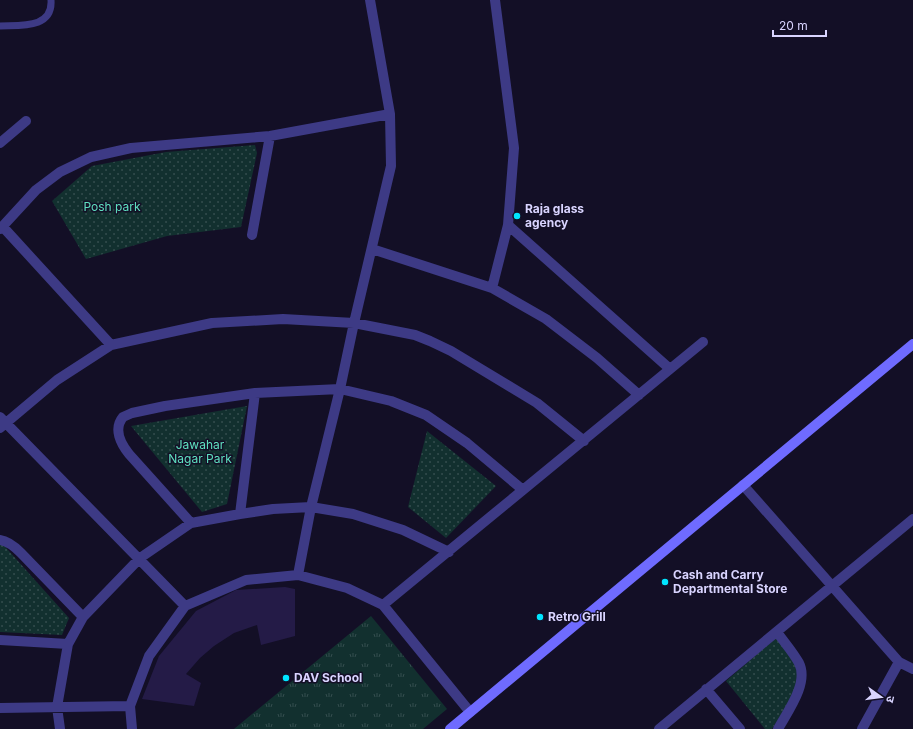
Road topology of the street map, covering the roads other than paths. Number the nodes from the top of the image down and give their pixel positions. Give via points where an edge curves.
1 (51, 0) edge
2 (370, 0) edge
3 (495, 0) edge
4 (0, 26) edge
5 (390, 114) junction
6 (26, 121) dead end
7 (270, 136) junction
8 (0, 143) edge
9 (508, 225) junction
10 (1, 228) edge
11 (252, 235) dead end
12 (372, 249) junction
13 (492, 288) junction
14 (354, 323) junction
15 (703, 342) dead end
16 (913, 344) edge
17 (112, 345) junction
18 (670, 369) junction
19 (340, 389) junction
20 (255, 393) junction
21 (639, 395) junction
22 (2, 422) edge
23 (584, 441) junction
24 (743, 485) junction
25 (523, 490) junction
26 (311, 507) junction
27 (240, 514) junction
28 (913, 519) edge
29 (191, 523) junction
30 (0, 540) edge
31 (449, 552) junction
32 (140, 558) junction
33 (298, 575) junction
34 (832, 586) junction
35 (185, 606) junction
36 (384, 606) junction
37 (83, 617) junction
38 (777, 632) junction
39 (0, 640) edge
40 (68, 644) junction
41 (898, 662) junction
42 (913, 669) edge
43 (706, 689) junction
44 (130, 706) junction
45 (57, 707) junction
46 (0, 708) edge
47 (470, 712) junction
48 (60, 729) edge
49 (132, 729) edge
50 (450, 729) edge
51 (659, 729) edge
52 (740, 729) edge
53 (778, 729) edge
54 (862, 729) edge

1 - 4 lane via 52,8 45,19 39,22
2 - 5 street
3 - 9 street via 514,148
5 - 7 street
5 - 12 street via 390,166
6 - 8 street
7 - 10 street via 131,148 91,157 60,172 36,190
7 - 11 street
9 - 13 street
9 - 18 street
10 - 17 street
12 - 13 street
12 - 14 street
13 - 21 street via 546,319 597,358
14 - 17 street via 283,319 212,323
14 - 19 street
14 - 23 street via 415,336 451,351 537,403
15 - 18 street
16 - 24 main road
17 - 22 street via 57,380
18 - 21 street
19 - 20 street
19 - 25 street via 391,401 426,414 467,443
19 - 26 street
20 - 27 street
20 - 29 street via 165,406 132,413 121,420 118,431 128,454
21 - 23 street
22 - 32 street
23 - 25 street
24 - 34 street
24 - 47 main road
25 - 31 street
26 - 27 street
26 - 31 street via 352,514 403,530
26 - 33 street
27 - 29 street
28 - 34 street
29 - 32 street
30 - 37 street via 9,543 21,553
31 - 36 street
32 - 35 street
32 - 37 street
33 - 35 street via 246,580
33 - 36 street via 347,588
34 - 38 street
34 - 41 street
35 - 44 street via 149,656
36 - 47 street
37 - 40 street
38 - 43 street
38 - 53 street via 799,663 802,678 798,692
39 - 40 street
40 - 45 street
41 - 42 street
41 - 54 street
43 - 51 street
43 - 52 street
44 - 45 street
44 - 49 street
45 - 46 street
45 - 48 street
47 - 50 main road

